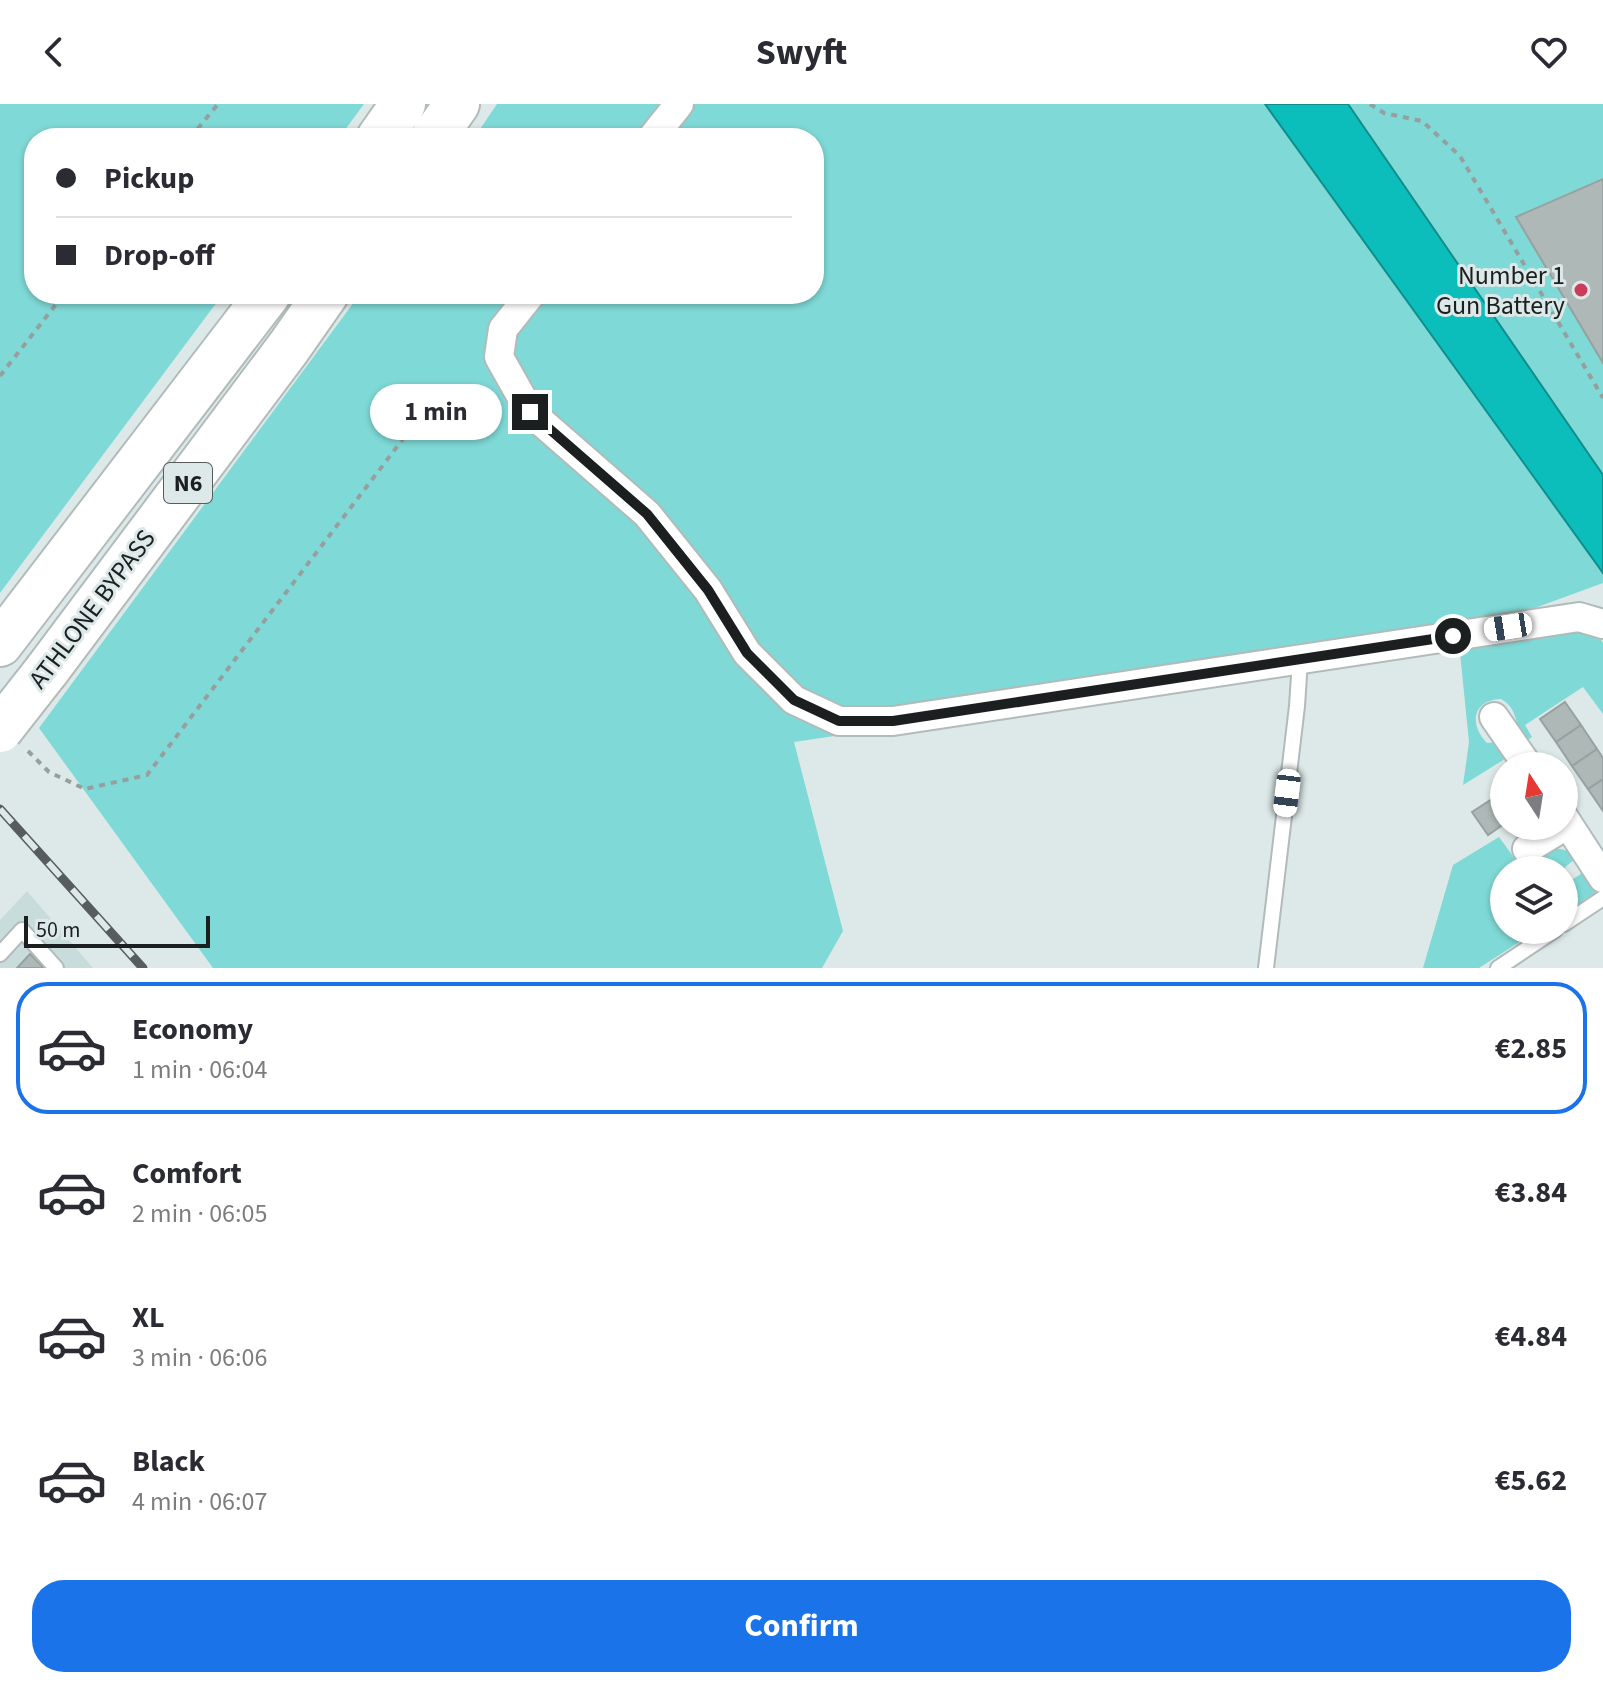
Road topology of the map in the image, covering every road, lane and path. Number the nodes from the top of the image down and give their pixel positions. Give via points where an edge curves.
1 (218, 104) edge
2 (403, 104) edge
3 (457, 104) edge
4 (679, 104) edge
5 (1370, 104) edge
6 (198, 128) edge
7 (386, 128) edge
8 (440, 128) edge
9 (660, 128) edge
10 (56, 304) edge
11 (260, 304) edge
12 (319, 304) edge
13 (523, 304) edge
14 (0, 376) edge
15 (1603, 398) edge
16 (530, 412) junction
17 (1603, 624) edge
18 (6, 637) edge
19 (1300, 660) junction
20 (1494, 717) dead end
21 (10, 737) edge
22 (1518, 752) edge
23 (1578, 839) edge
24 (1540, 840) edge
25 (1527, 849) dead end
26 (1603, 878) edge
27 (1603, 898) edge
28 (1578, 915) edge
29 (1534, 944) edge
30 (0, 954) edge
31 (56, 968) edge
32 (1266, 968) edge
33 (1498, 968) edge

1 - 6 path
2 - 7 highway
3 - 8 highway
4 - 9 street
5 - 15 path via 1384,113 1422,121 1460,156
10 - 14 path
11 - 18 highway, ATHLONE BYPASS / N6
12 - 21 highway, ATHLONE BYPASS / N6, bridge via 47,670
13 - 16 street via 503,329 499,357
16 - 19 street via 647,514 708,590 747,653 794,700 839,721 893,721
16 - 21 path via 496,399 464,398 425,410 147,775 85,789 49,772
17 - 19 street via 1579,617
19 - 32 lane
20 - 22 street
23 - 26 street
24 - 25 street
27 - 28 lane
29 - 33 lane
30 - 31 lane via 22,930

